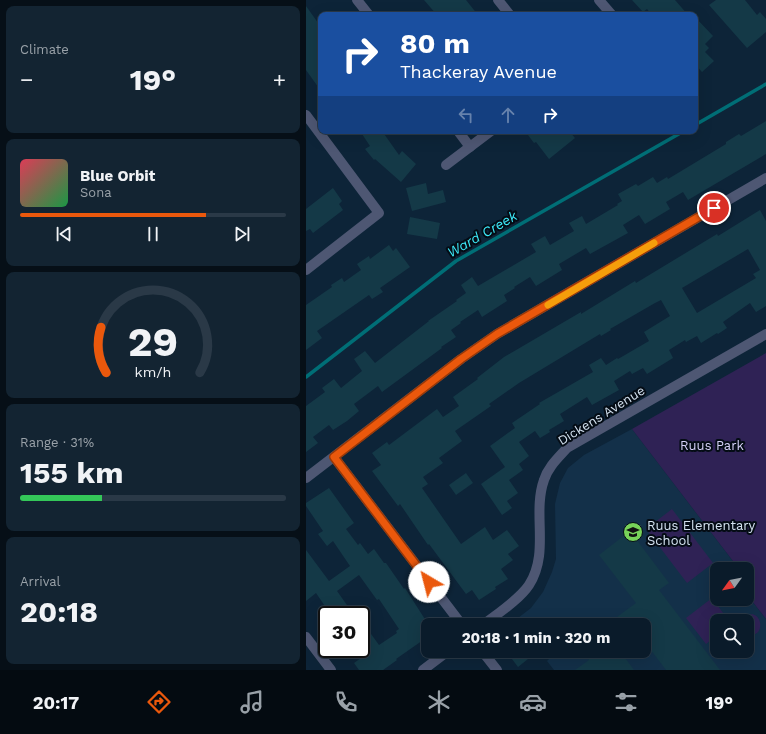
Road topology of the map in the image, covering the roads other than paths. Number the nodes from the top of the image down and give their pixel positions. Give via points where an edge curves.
1 (357, 0) edge
2 (498, 0) edge
3 (599, 0) edge
4 (367, 12) edge
5 (508, 12) edge
6 (609, 12) edge
7 (306, 115) edge
8 (318, 131) edge
9 (320, 134) edge
10 (460, 134) edge
11 (487, 134) edge
12 (470, 147) junction
13 (446, 165) dead end
14 (766, 178) edge
15 (306, 270) edge
16 (766, 334) edge
17 (334, 457) junction
18 (306, 478) edge
19 (457, 618) edge
20 (491, 618) edge
21 (306, 637) edge
22 (439, 658) edge
23 (487, 658) edge
24 (331, 670) edge
25 (423, 670) edge
26 (496, 670) edge

1 - 4 street
2 - 5 street
3 - 6 street
7 - 8 street
9 - 15 street via 379,213
10 - 12 street
11 - 12 street
12 - 13 street
14 - 17 street via 497,334
16 - 20 street, Dickens Avenue via 567,448 552,463 544,480 539,501 540,547 535,570 529,585
17 - 18 street
17 - 19 street
21 - 24 street
22 - 25 street
23 - 26 street

